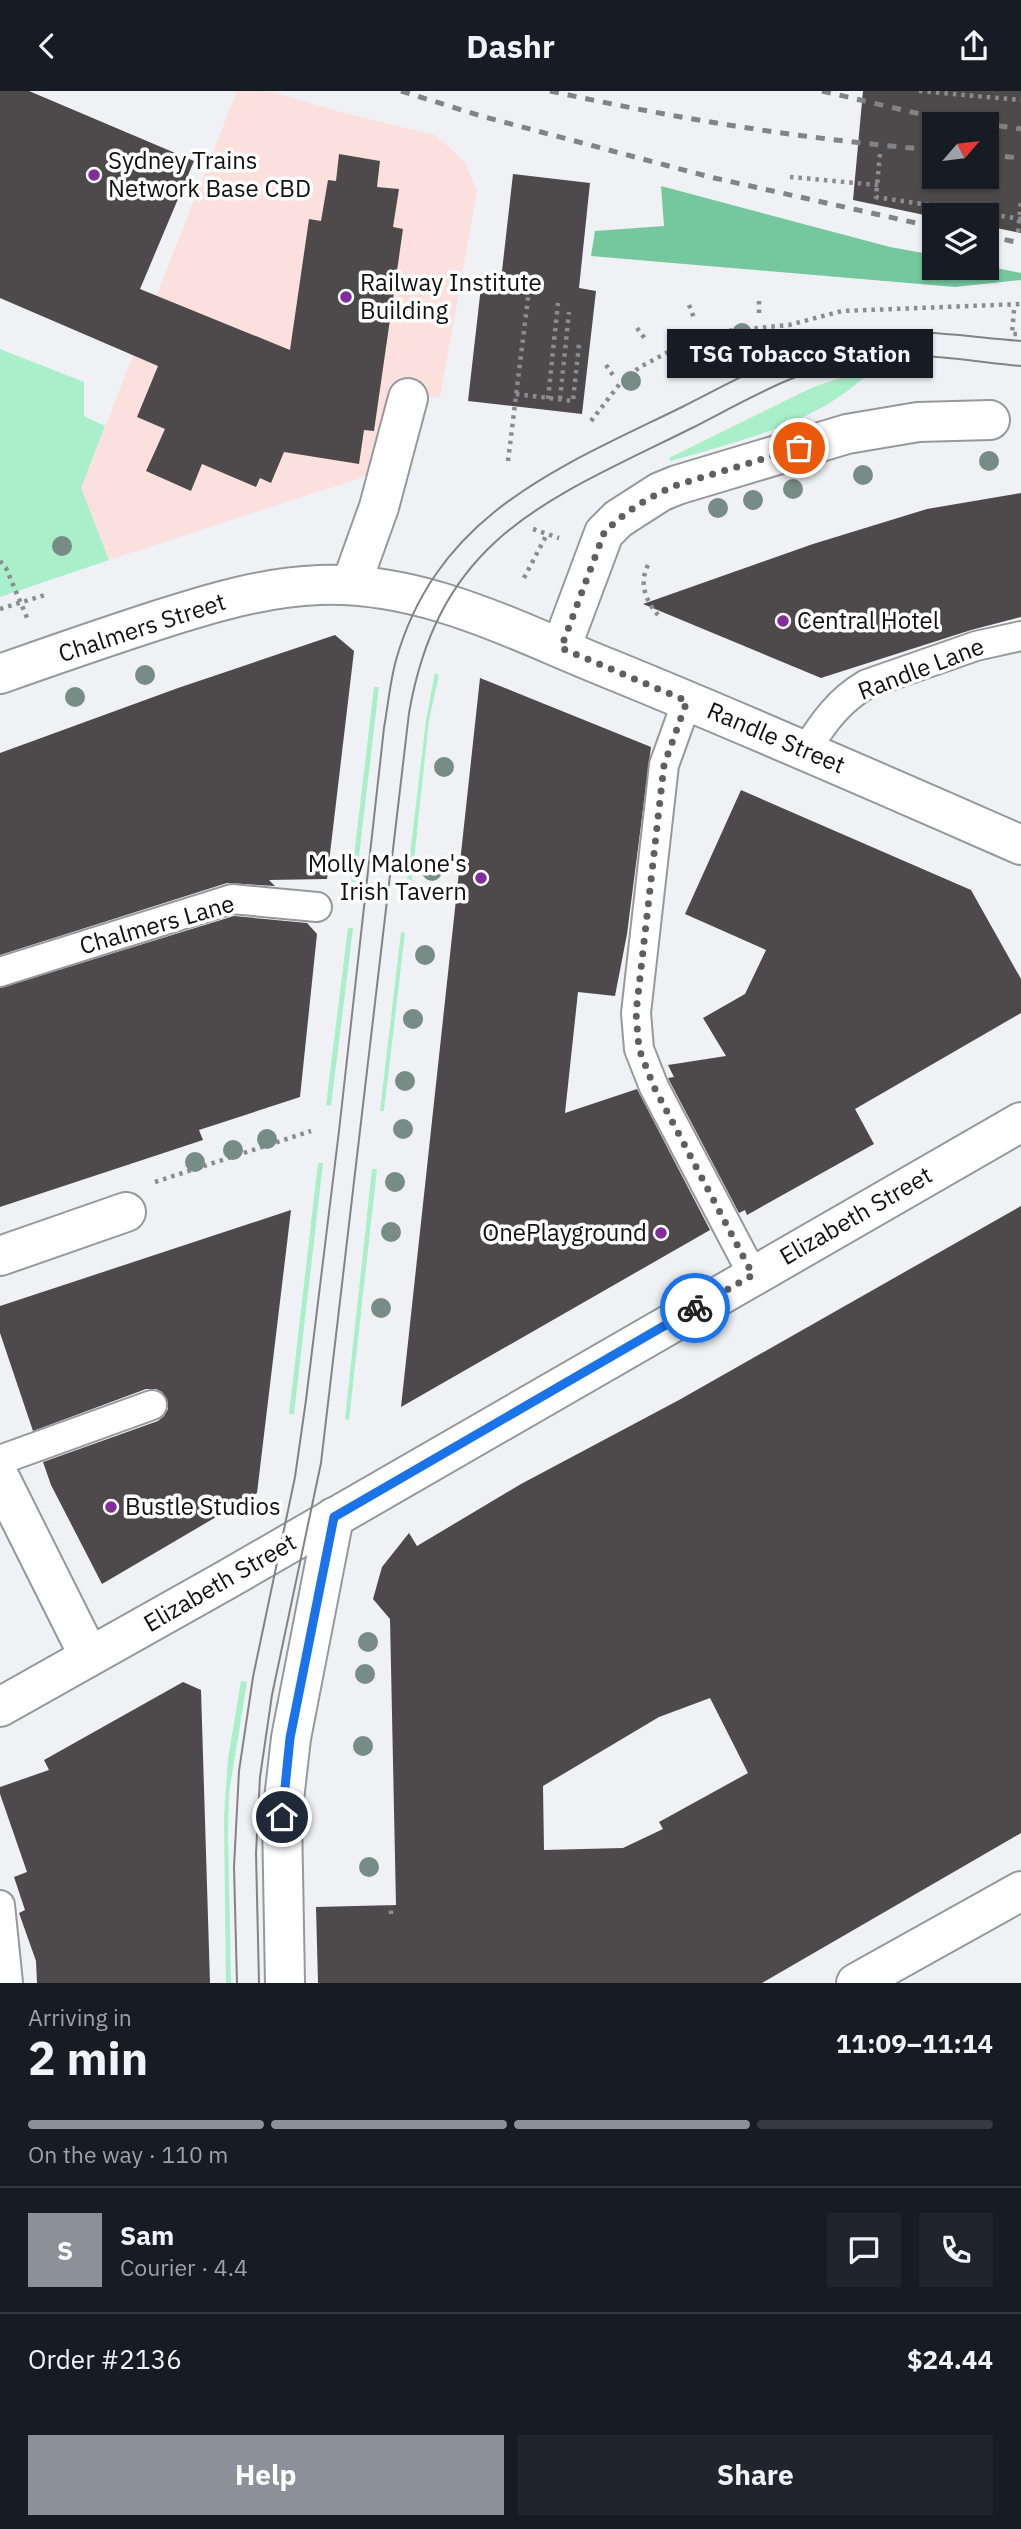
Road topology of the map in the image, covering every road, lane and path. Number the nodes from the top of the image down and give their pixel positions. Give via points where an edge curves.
1 (919, 91) edge
2 (1021, 100) edge
3 (880, 154) dead end
4 (790, 177) dead end
5 (878, 185) junction
6 (1021, 200) edge
7 (1020, 218) edge
8 (1018, 232) dead end
9 (529, 290) dead end
10 (759, 302) dead end
11 (558, 303) dead end
12 (1021, 304) edge
13 (690, 305) dead end
14 (1014, 310) dead end
15 (569, 312) dead end
16 (759, 315) dead end
17 (694, 318) dead end
18 (637, 328) dead end
19 (1021, 334) edge
20 (646, 340) dead end
21 (579, 344) dead end
22 (850, 354) dead end
23 (870, 356) dead end
24 (606, 365) dead end
25 (615, 378) dead end
26 (516, 394) junction
27 (408, 398) dead end
28 (548, 398) junction
29 (560, 400) junction
30 (990, 419) dead end
31 (591, 421) dead end
32 (508, 461) dead end
33 (533, 529) dead end
34 (547, 534) junction
35 (569, 542) dead end
36 (0, 562) edge
37 (648, 565) dead end
38 (524, 578) dead end
39 (351, 585) junction
40 (286, 587) joint
41 (48, 593) dead end
42 (21, 602) junction
43 (0, 609) edge
44 (658, 615) dead end
45 (30, 627) dead end
46 (1021, 636) edge
47 (561, 648) junction
48 (0, 674) edge
49 (687, 701) junction
50 (806, 750) junction
51 (1021, 845) edge
52 (317, 907) dead end
53 (0, 972) edge
54 (1021, 1122) edge
55 (311, 1131) dead end
56 (126, 1212) joint
57 (0, 1256) edge
58 (753, 1275) junction
59 (152, 1405) dead end
60 (0, 1460) edge
61 (0, 1478) edge
62 (334, 1517) junction
63 (89, 1656) junction
64 (0, 1707) edge
65 (1021, 1891) edge
66 (0, 1905) edge
67 (391, 1905) dead end
68 (391, 1914) dead end
69 (8, 1983) edge
70 (285, 1983) edge
71 (856, 1983) edge

1 - 2 path
3 - 5 path
4 - 5 path
5 - 7 path via 876,197
6 - 7 path
7 - 8 path
9 - 26 path
10 - 16 path
11 - 28 path
12 - 31 path via 842,311 789,325 725,331 640,367 622,381
13 - 17 path
14 - 19 path via 1012,334
15 - 29 path
18 - 20 path
21 - 29 path via 573,401
22 - 23 path
24 - 25 path
26 - 28 path
26 - 32 path
27 - 39 main road via 379,507
28 - 29 path
30 - 47 main road via 918,422 847,434 660,492 604,533
33 - 34 path
34 - 35 path
34 - 38 path
36 - 42 path
37 - 44 path via 644,593
39 - 40 main road, Randle Street
39 - 47 main road, Randle Street via 446,603
40 - 48 main road, Chalmers Street via 189,610
41 - 42 path
42 - 43 path
42 - 45 path
46 - 50 lane, Randle Lane via 976,646 867,684 837,706
47 - 49 main road, Randle Street
49 - 50 main road, Randle Street
49 - 58 lane via 664,765 636,1013 639,1049 654,1087
50 - 51 main road, Randle Street
52 - 53 lane, Chalmers Lane via 232,899
54 - 58 main road, Elizabeth Street
55 - 56 path via 145,1185
56 - 57 main road
58 - 62 main road, Elizabeth Street
59 - 60 lane
61 - 63 main road
62 - 63 main road, Elizabeth Street
62 - 70 main road via 290,1738 283,1804
63 - 64 main road, Elizabeth Street
65 - 71 main road
66 - 69 lane
67 - 68 path

